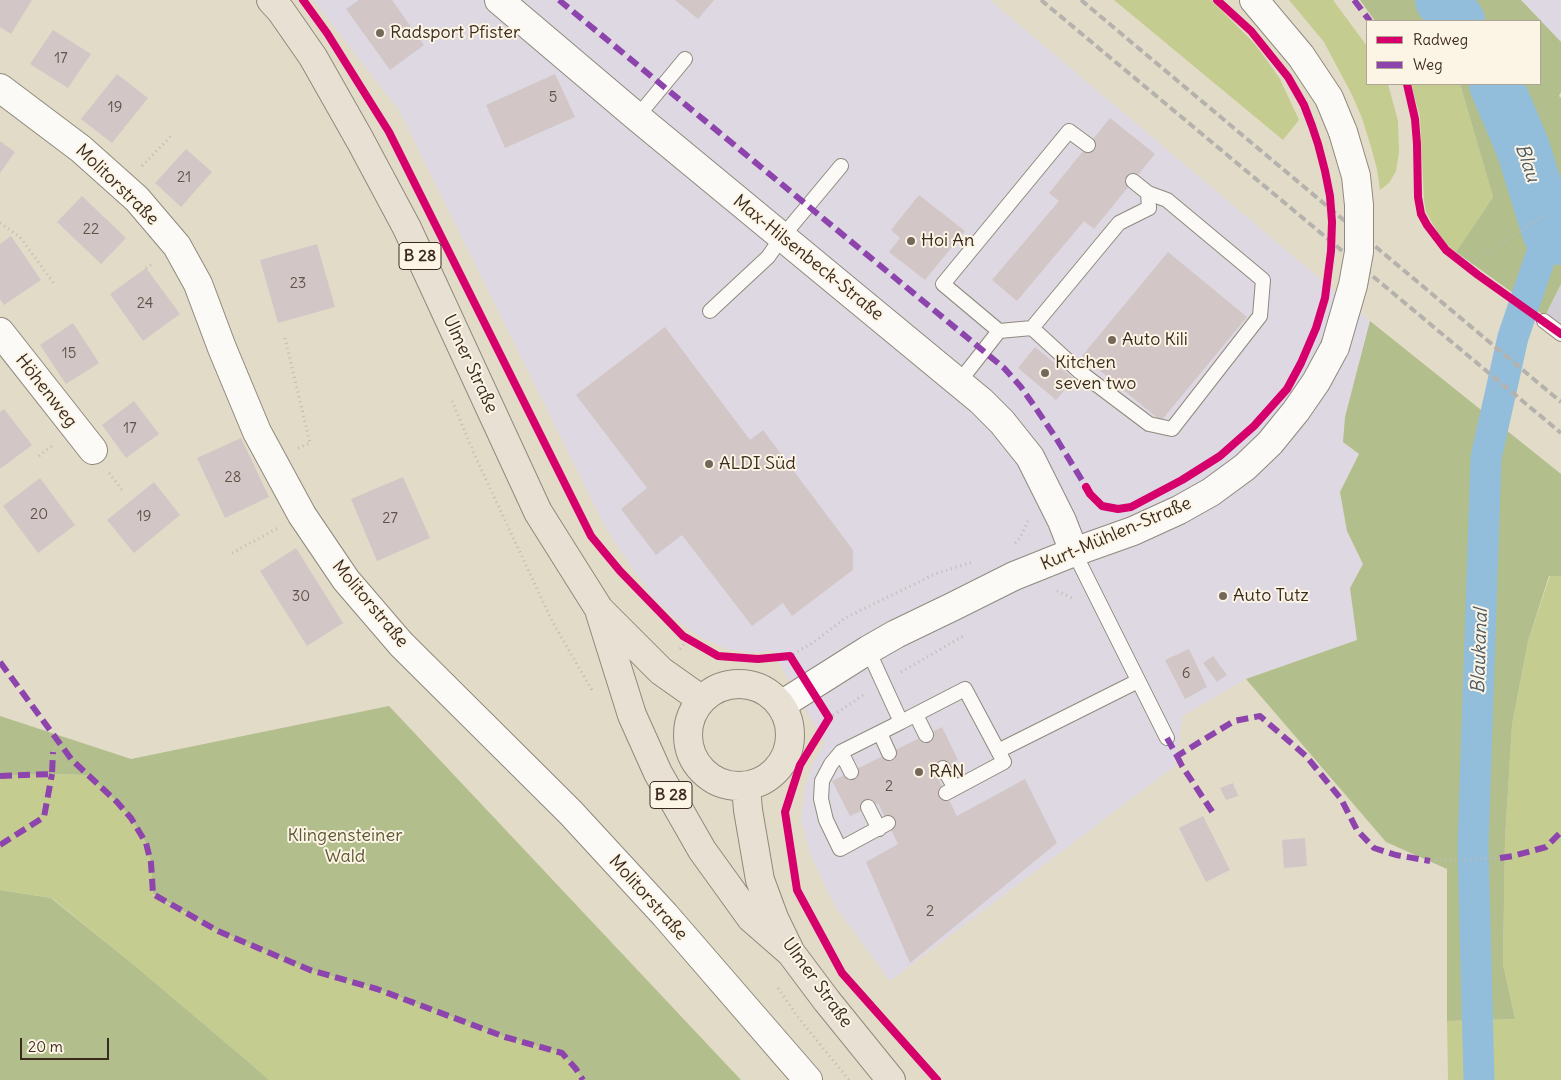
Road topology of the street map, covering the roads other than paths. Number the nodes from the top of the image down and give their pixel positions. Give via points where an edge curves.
1 (499, 0) edge
2 (1254, 0) edge
3 (282, 4) edge
4 (685, 59) dead end
5 (0, 88) edge
6 (637, 117) junction
7 (1088, 145) dead end
8 (841, 166) dead end
9 (1134, 181) dead end
10 (1148, 193) junction
11 (782, 237) junction
12 (710, 311) dead end
13 (1544, 321) dead end
14 (1032, 328) junction
15 (999, 331) junction
16 (0, 332) edge
17 (1561, 334) edge
18 (959, 382) junction
19 (93, 450) dead end
20 (1074, 552) junction
21 (599, 609) junction
22 (868, 650) junction
23 (1138, 681) junction
24 (702, 700) junction
25 (781, 704) junction
26 (916, 715) junction
27 (901, 722) junction
28 (880, 733) junction
29 (926, 735) dead end
30 (1167, 738) dead end
31 (998, 750) junction
32 (841, 752) junction
33 (889, 753) dead end
34 (943, 768) dead end
35 (851, 772) dead end
36 (746, 787) junction
37 (868, 807) dead end
38 (792, 953) junction
39 (808, 1080) edge
40 (891, 1080) edge

1 - 6 street, Max-Hilsenbeck-Straße
2 - 20 street, Kurt-Mühlen-Straße, bridge via 1301,56 1329,98 1356,176 1359,252 1335,347 1296,411 1245,467 1179,510
3 - 21 main road, Ulmer Straße / B 28 via 407,228 538,512
4 - 6 lane
5 - 39 street, Molitorstraße via 82,149 137,199 177,246 198,284 257,432 302,515 346,580 401,644 578,820
6 - 11 street, Max-Hilsenbeck-Straße
7 - 15 lane via 1069,131 943,284
8 - 11 lane
9 - 10 lane
10 - 14 lane via 1149,208 1119,223
10 - 14 lane via 1167,200 1263,280 1260,316 1172,429 1149,424 1080,372
11 - 12 lane via 768,257
11 - 18 street, Max-Hilsenbeck-Straße
13 - 17 lane
14 - 15 lane
15 - 18 lane
16 - 19 street, Höhenweg
18 - 20 street, Max-Hilsenbeck-Straße via 1002,422 1030,457
20 - 22 street, Kurt-Mühlen-Straße via 1014,576
20 - 23 lane
21 - 24 main road, Ulmer Straße / B 28 via 661,671
21 - 38 main road, B 28 via 632,715 658,773 702,850 751,918
22 - 25 street, Kurt-Mühlen-Straße
22 - 27 lane
23 - 30 lane
23 - 31 lane
24 - 25 main road via 721,687 743,684 764,690
24 - 36 main road via 694,710 688,734 693,759 715,781
25 - 36 main road via 791,729 787,756 771,777
26 - 27 lane
26 - 29 lane
26 - 31 lane via 965,689
27 - 28 lane
28 - 32 lane
28 - 33 lane
31 - 34 lane via 1004,762 950,790
32 - 35 lane
32 - 37 lane via 822,781 821,800 826,820 840,849 883,826
36 - 38 main road, Ulmer Straße / B 28 via 760,880
38 - 40 main road, Ulmer Straße / B 28

